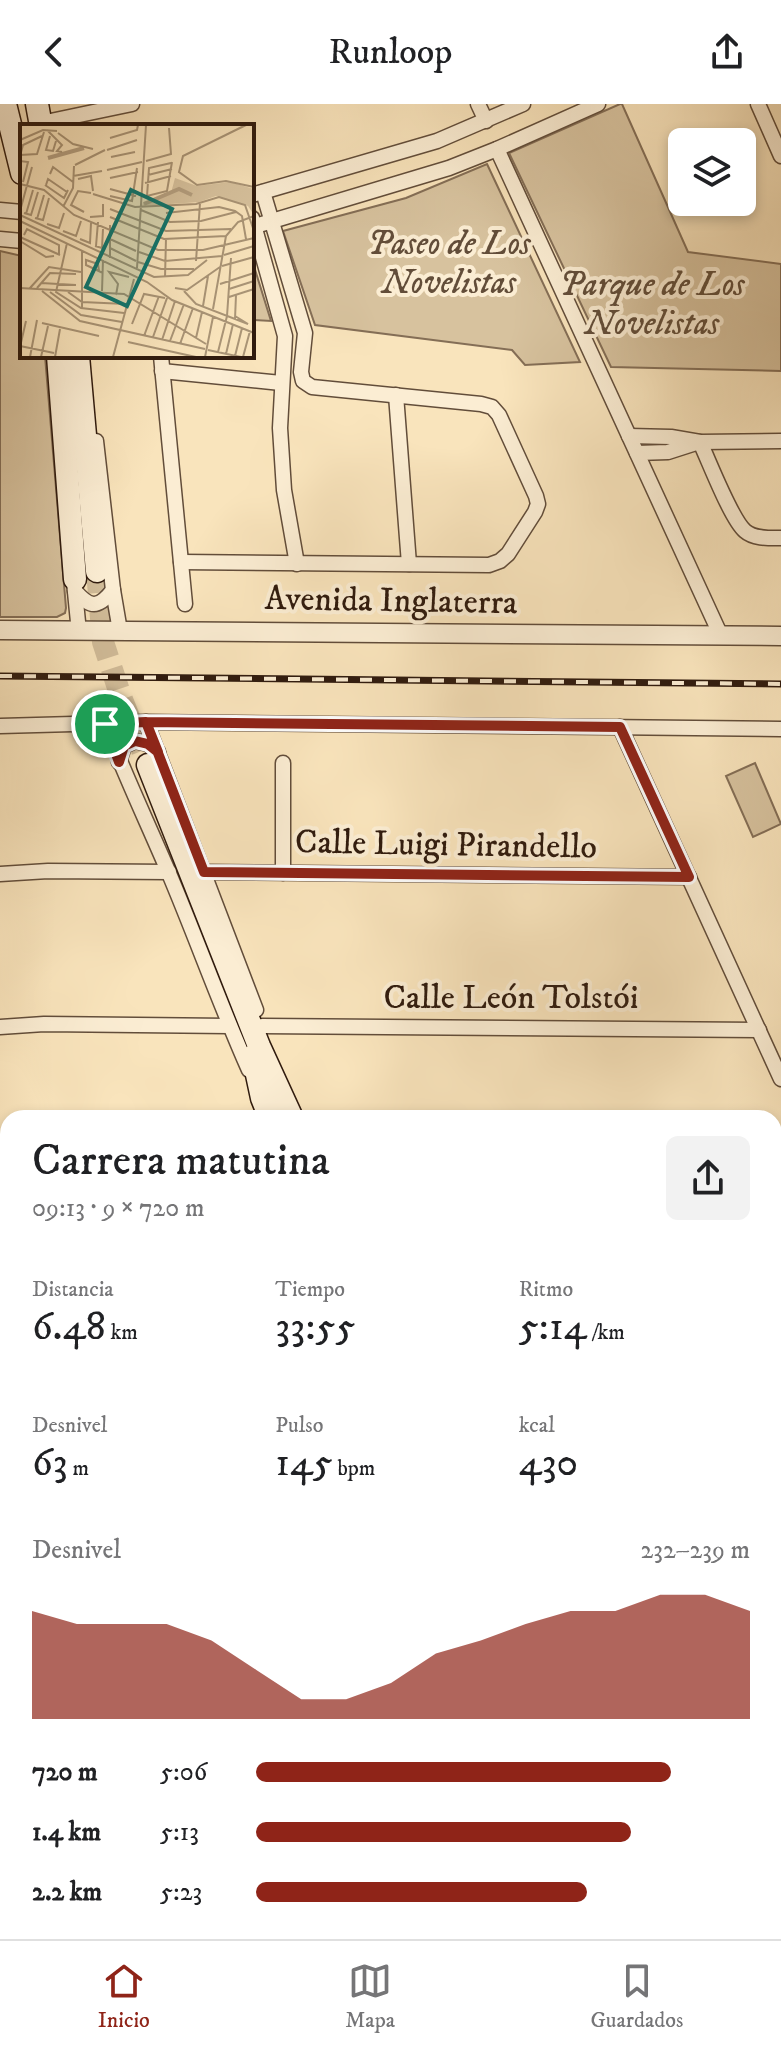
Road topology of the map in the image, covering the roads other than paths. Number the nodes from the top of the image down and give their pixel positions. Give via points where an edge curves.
1 (5, 104) edge
2 (132, 104) edge
3 (478, 104) edge
4 (523, 104) edge
5 (598, 104) edge
6 (758, 104) edge
7 (40, 118) edge
8 (486, 121) junction
9 (497, 149) junction
10 (781, 156) edge
11 (20, 165) edge
12 (257, 194) edge
13 (0, 210) edge
14 (20, 212) edge
15 (272, 221) junction
16 (254, 224) edge
17 (254, 228) edge
18 (0, 239) edge
19 (20, 241) edge
20 (56, 358) edge
21 (78, 358) edge
22 (86, 358) edge
23 (162, 363) edge
24 (281, 383) junction
25 (396, 395) junction
26 (629, 436) junction
27 (781, 441) edge
28 (700, 442) junction
29 (637, 453) junction
30 (781, 538) edge
31 (181, 562) junction
32 (297, 564) junction
33 (409, 564) junction
34 (82, 580) junction
35 (113, 590) junction
36 (185, 604) dead end
37 (0, 630) edge
38 (120, 631) junction
39 (79, 632) junction
40 (721, 636) junction
41 (781, 636) edge
42 (146, 722) junction
43 (105, 724) junction
44 (0, 726) edge
45 (620, 727) junction
46 (781, 729) edge
47 (140, 761) junction
48 (283, 763) dead end
49 (169, 872) junction
50 (204, 872) junction
51 (283, 873) junction
52 (0, 874) edge
53 (689, 877) junction
54 (229, 1026) junction
55 (262, 1026) junction
56 (0, 1027) edge
57 (759, 1030) junction
58 (781, 1079) edge
59 (277, 1110) edge

1 - 11 main road
2 - 7 street
3 - 8 street
4 - 8 street
5 - 9 street
6 - 10 street
8 - 12 street via 437,141
9 - 15 street
9 - 26 street
12 - 15 street
13 - 14 street
15 - 16 street
15 - 25 street via 305,333 303,381 312,387
17 - 24 street via 285,336
18 - 19 street
20 - 34 main road
21 - 34 main road
22 - 35 street
23 - 24 street
23 - 31 street
24 - 32 street via 284,490
25 - 33 street
25 - 33 street via 492,407 538,504 500,561
26 - 28 street
26 - 29 street
27 - 28 street
28 - 29 street via 668,452
28 - 30 street via 746,533
29 - 40 street
31 - 32 street
31 - 36 street
32 - 33 street
34 - 35 street via 84,602 105,600
34 - 39 street
35 - 38 street
37 - 39 street, Avenida Inglaterra
38 - 39 street, Avenida Inglaterra
38 - 40 street, Avenida Inglaterra
40 - 41 street, Avenida Inglaterra
42 - 43 street
42 - 45 street
42 - 47 street
43 - 44 street
43 - 47 street
45 - 46 street
45 - 53 street
47 - 49 street
47 - 50 street
47 - 59 main road
48 - 51 street
49 - 52 street
49 - 54 street
50 - 51 street, Calle Luigi Pirandello
50 - 55 street
51 - 53 street, Calle Luigi Pirandello
53 - 57 street
54 - 56 street
54 - 59 street
55 - 57 street, Calle León Tolstói
55 - 59 street
57 - 58 street

